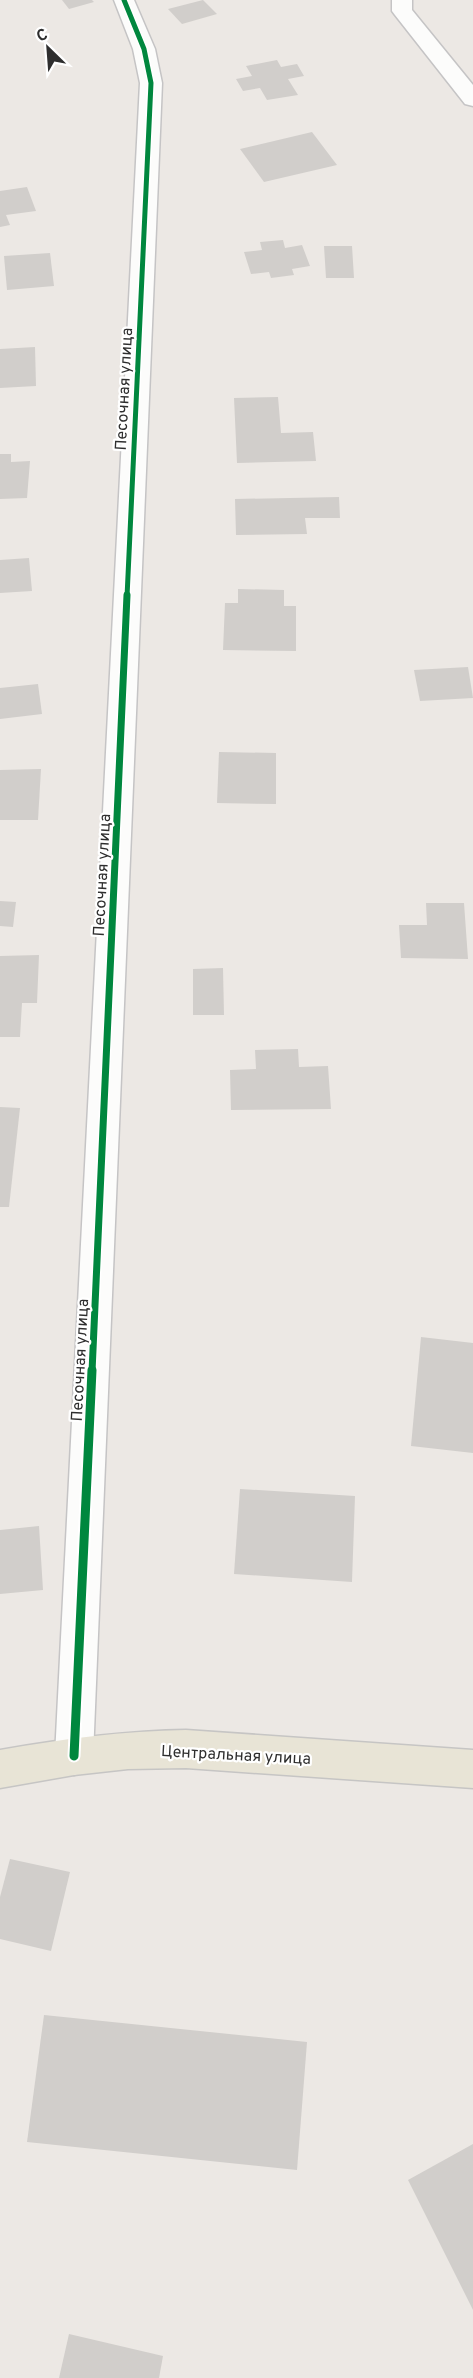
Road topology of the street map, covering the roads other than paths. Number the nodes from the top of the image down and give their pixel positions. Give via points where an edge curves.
1 (124, 0) edge
2 (402, 0) edge
3 (473, 99) edge
4 (74, 1756) junction
5 (0, 1769) edge
6 (473, 1769) edge

1 - 4 street, Песочная улица via 144,49 151,82
2 - 3 street via 402,11
4 - 5 main road, Центральная улица
4 - 6 main road, Центральная улица via 186,1749

